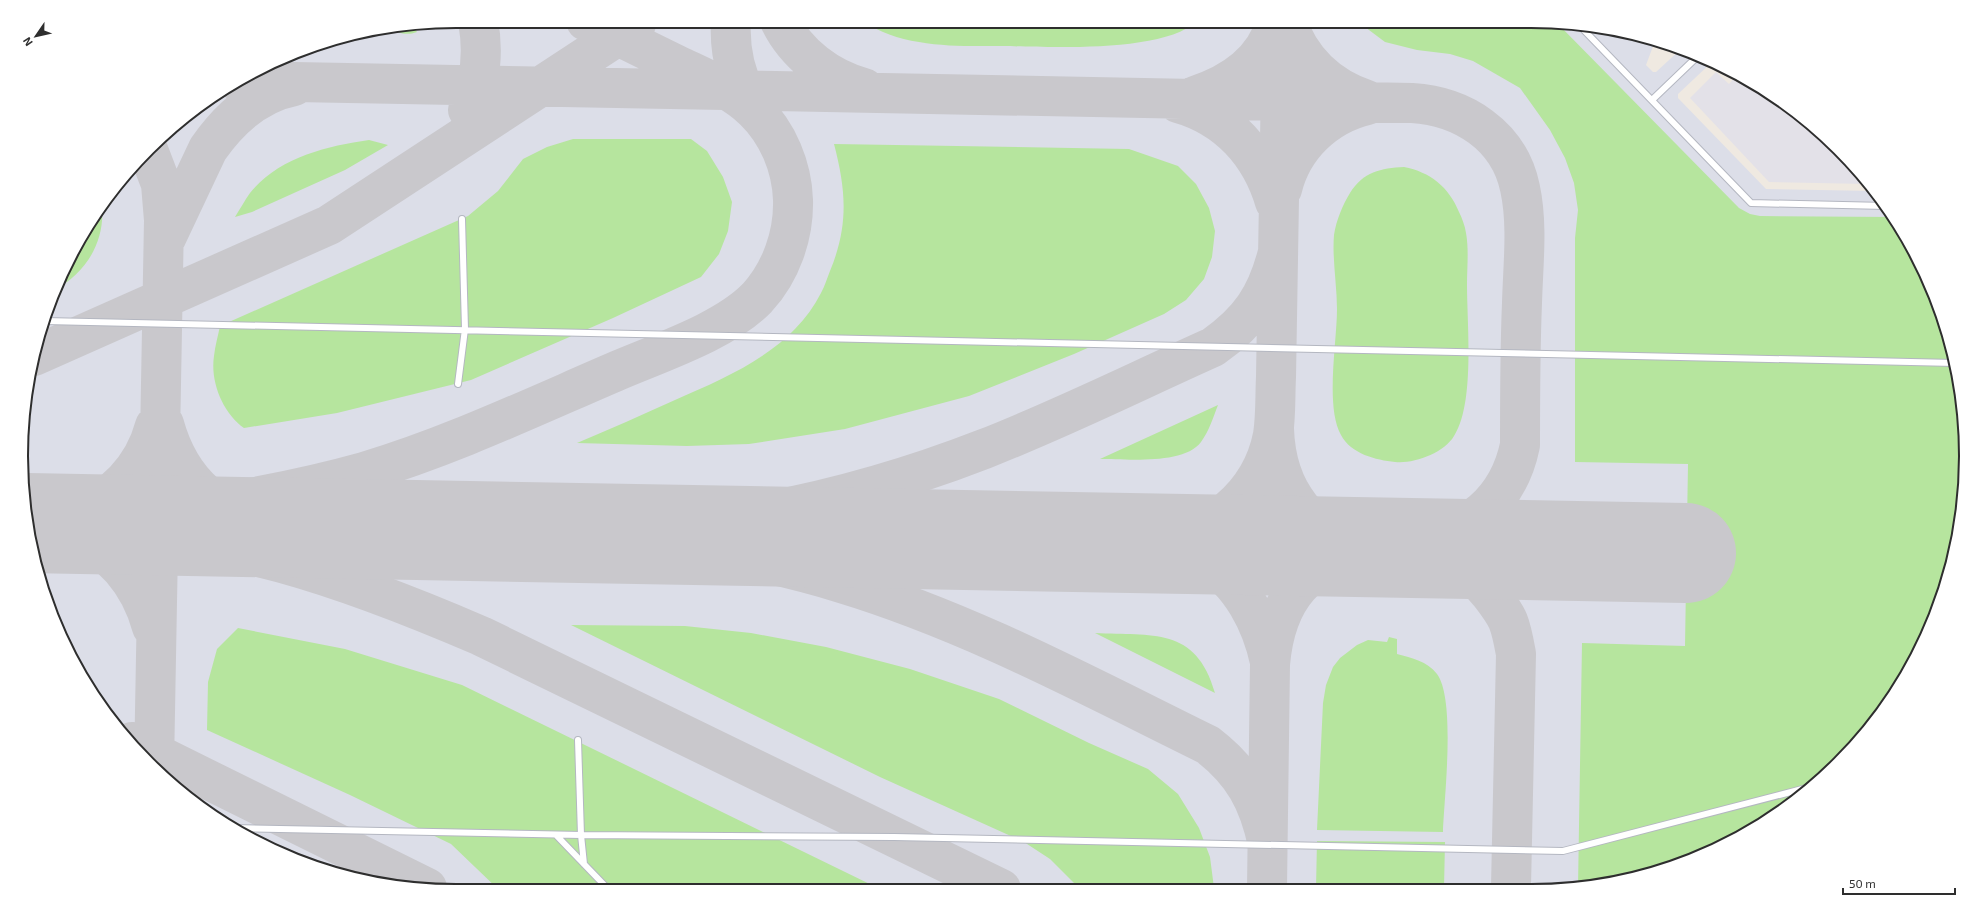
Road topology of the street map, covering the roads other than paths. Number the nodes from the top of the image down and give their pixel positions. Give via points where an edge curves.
1 (1586, 32) edge
2 (1693, 60) edge
3 (1652, 100) junction
4 (1879, 206) edge
5 (462, 219) dead end
6 (50, 321) edge
7 (465, 329) junction
8 (1948, 363) edge
9 (458, 384) dead end
10 (578, 740) dead end
11 (1799, 790) edge
12 (244, 828) edge
13 (556, 835) junction
14 (581, 835) junction
15 (584, 864) junction
16 (603, 884) edge

1 - 3 lane
2 - 3 lane
3 - 4 lane via 1751,204
5 - 7 lane
6 - 7 lane
7 - 8 lane
7 - 9 lane
10 - 14 lane
11 - 14 lane via 1563,850 894,836
12 - 13 lane
13 - 14 lane
13 - 15 lane
14 - 15 lane
15 - 16 lane

